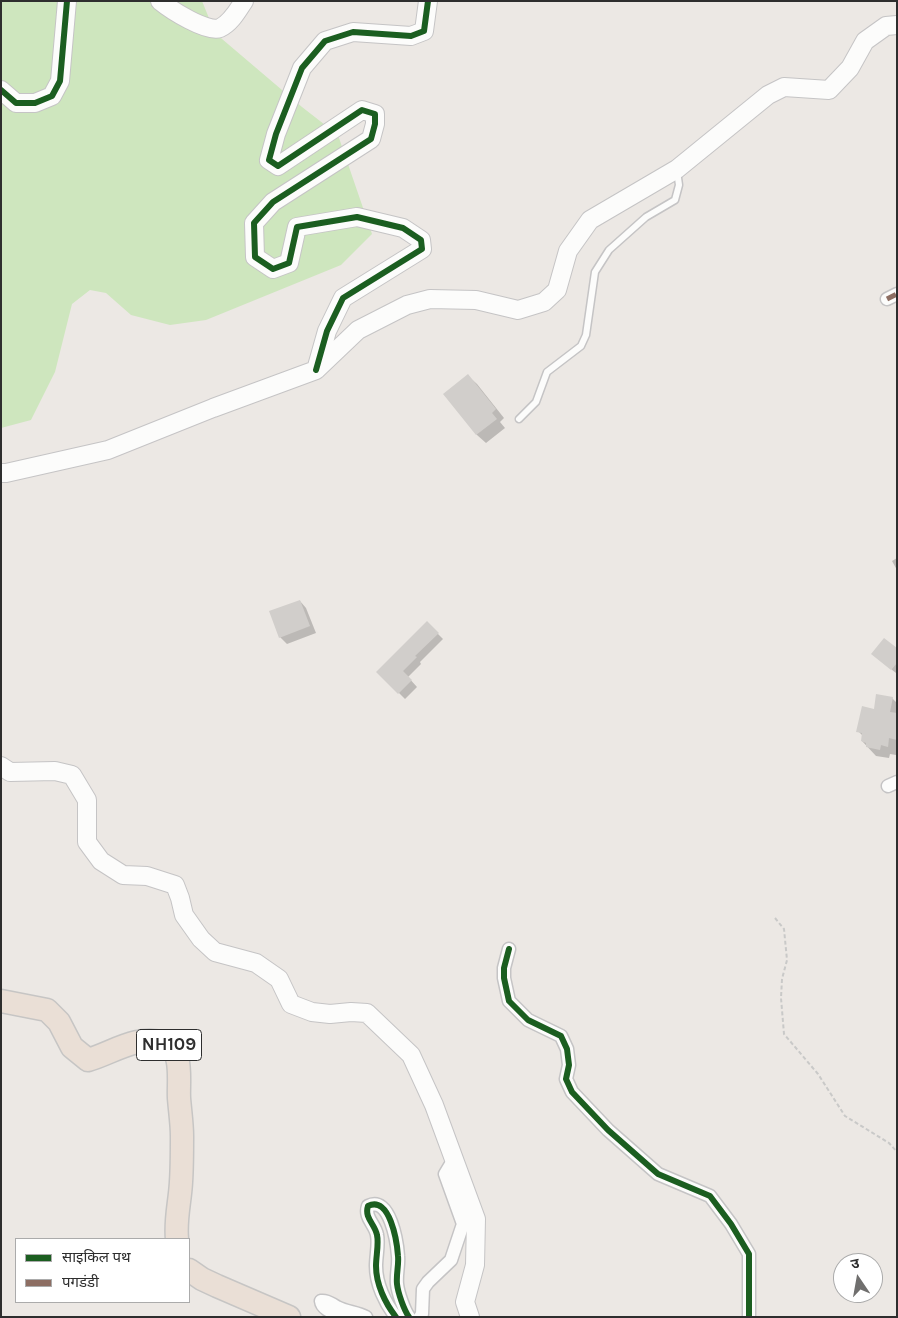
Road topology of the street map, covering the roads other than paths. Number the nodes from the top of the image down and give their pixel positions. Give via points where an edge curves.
1 (67, 1) edge
2 (160, 1) edge
3 (244, 1) edge
4 (428, 1) edge
5 (897, 25) edge
6 (1, 90) edge
7 (677, 169) junction
8 (316, 370) junction
9 (519, 419) dead end
10 (1, 473) edge
11 (1, 766) edge
12 (509, 949) dead end
13 (1, 1001) edge
14 (454, 1160) junction
15 (177, 1238) edge
16 (190, 1271) edge
17 (290, 1317) edge
18 (343, 1317) edge
19 (366, 1317) edge
20 (396, 1317) edge
21 (409, 1317) edge
22 (420, 1317) edge
23 (470, 1317) edge
24 (748, 1317) edge

1 - 6 main road via 60,81 52,96 36,103 16,103
2 - 3 main road via 207,28 219,28 230,21
4 - 8 main road via 424,30 411,36 354,32 325,41 302,68 276,134 269,160 278,166 362,110 375,114 371,139 273,202 254,223 255,257 273,269 289,263 297,227 357,217 403,228 421,240 422,249 343,298 327,331
5 - 7 main road via 886,26 865,41 850,68 829,90 784,87 768,96
7 - 8 main road via 590,220 568,252 557,290 544,302 518,310 476,300 430,299 407,305 358,330
7 - 9 lane via 679,185 675,200 646,218 609,250 594,272 586,335 581,346 547,372 536,402
8 - 10 main road via 108,450
11 - 14 main road via 10,772 55,771 72,775 87,800 86,842 101,861 123,875 147,876 174,885 184,915 201,939 215,952 256,963 279,980 291,1004 312,1012 367,1013 411,1055
12 - 24 street via 504,978 509,1001 528,1020 561,1036 569,1065 566,1079 572,1092 608,1130 658,1174 710,1196 731,1224 750,1254
13 - 15 highway, NH109 via 48,1010 59,1022 72,1047 88,1060 132,1043 150,1040 166,1043 174,1050 179,1062 182,1136
14 - 22 street via 445,1174 463,1224 451,1260 423,1289
14 - 23 main road via 476,1219 475,1265 465,1302
16 - 17 highway via 217,1286
18 - 19 street via 323,1307 321,1302 328,1301 338,1308
20 - 21 street via 379,1286 377,1235 366,1211 372,1204 380,1205 386,1211 394,1228 398,1284

